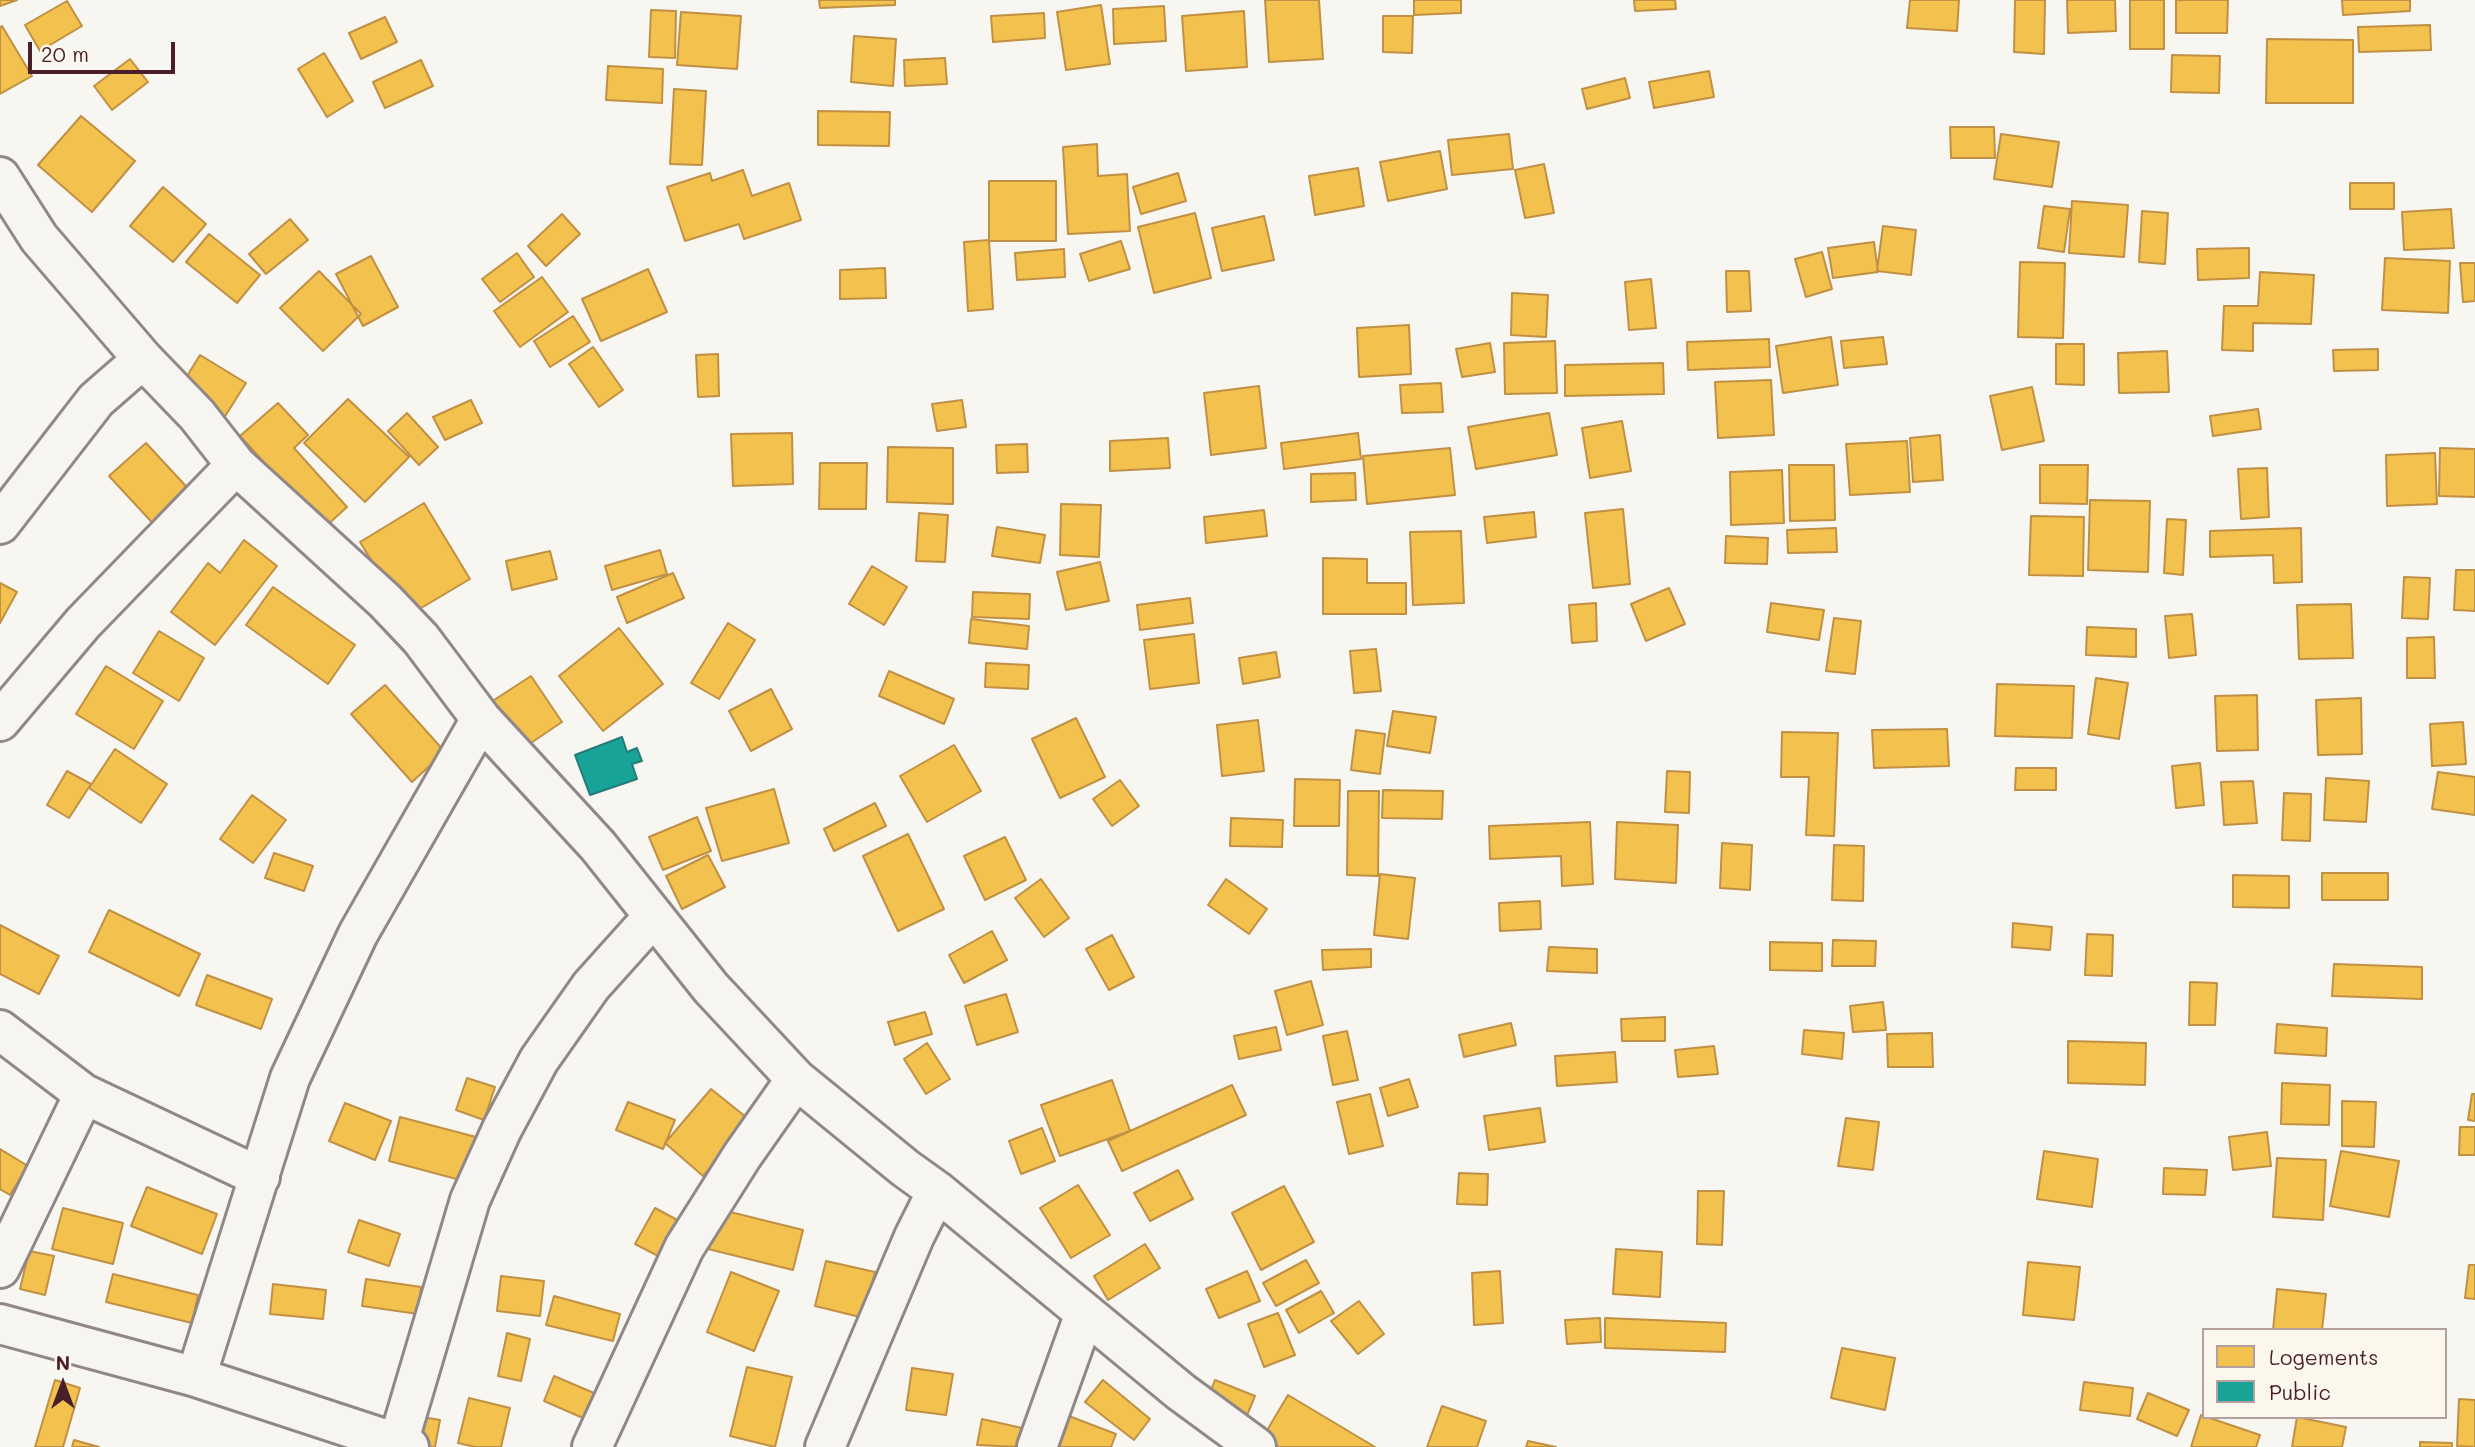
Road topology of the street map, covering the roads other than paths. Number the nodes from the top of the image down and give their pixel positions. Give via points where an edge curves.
1 (0, 177) edge
2 (144, 359) junction
3 (236, 464) junction
4 (0, 524) edge
5 (481, 719) junction
6 (0, 722) edge
7 (653, 917) junction
8 (0, 1030) edge
9 (796, 1079) junction
10 (84, 1094) junction
11 (260, 1177) junction
12 (937, 1191) junction
13 (0, 1268) edge
14 (1085, 1313) junction
15 (0, 1324) edge
16 (196, 1377) junction
17 (403, 1445) edge
18 (592, 1447) edge
19 (825, 1447) edge
20 (1037, 1447) edge
21 (1256, 1447) edge

1 - 2 street via 38,238
2 - 3 street
2 - 4 street via 96,400
3 - 5 street via 385,601 421,639
3 - 6 street via 83,623
5 - 7 street via 598,846
5 - 11 street via 358,934 290,1078
7 - 9 street via 711,988
7 - 17 street via 591,986 539,1060 502,1129 470,1200
8 - 10 street
9 - 12 street
9 - 18 street via 684,1248
10 - 11 street
10 - 13 street
11 - 16 street
12 - 14 street
12 - 19 street
14 - 20 street
14 - 21 street
15 - 16 street
16 - 17 street

